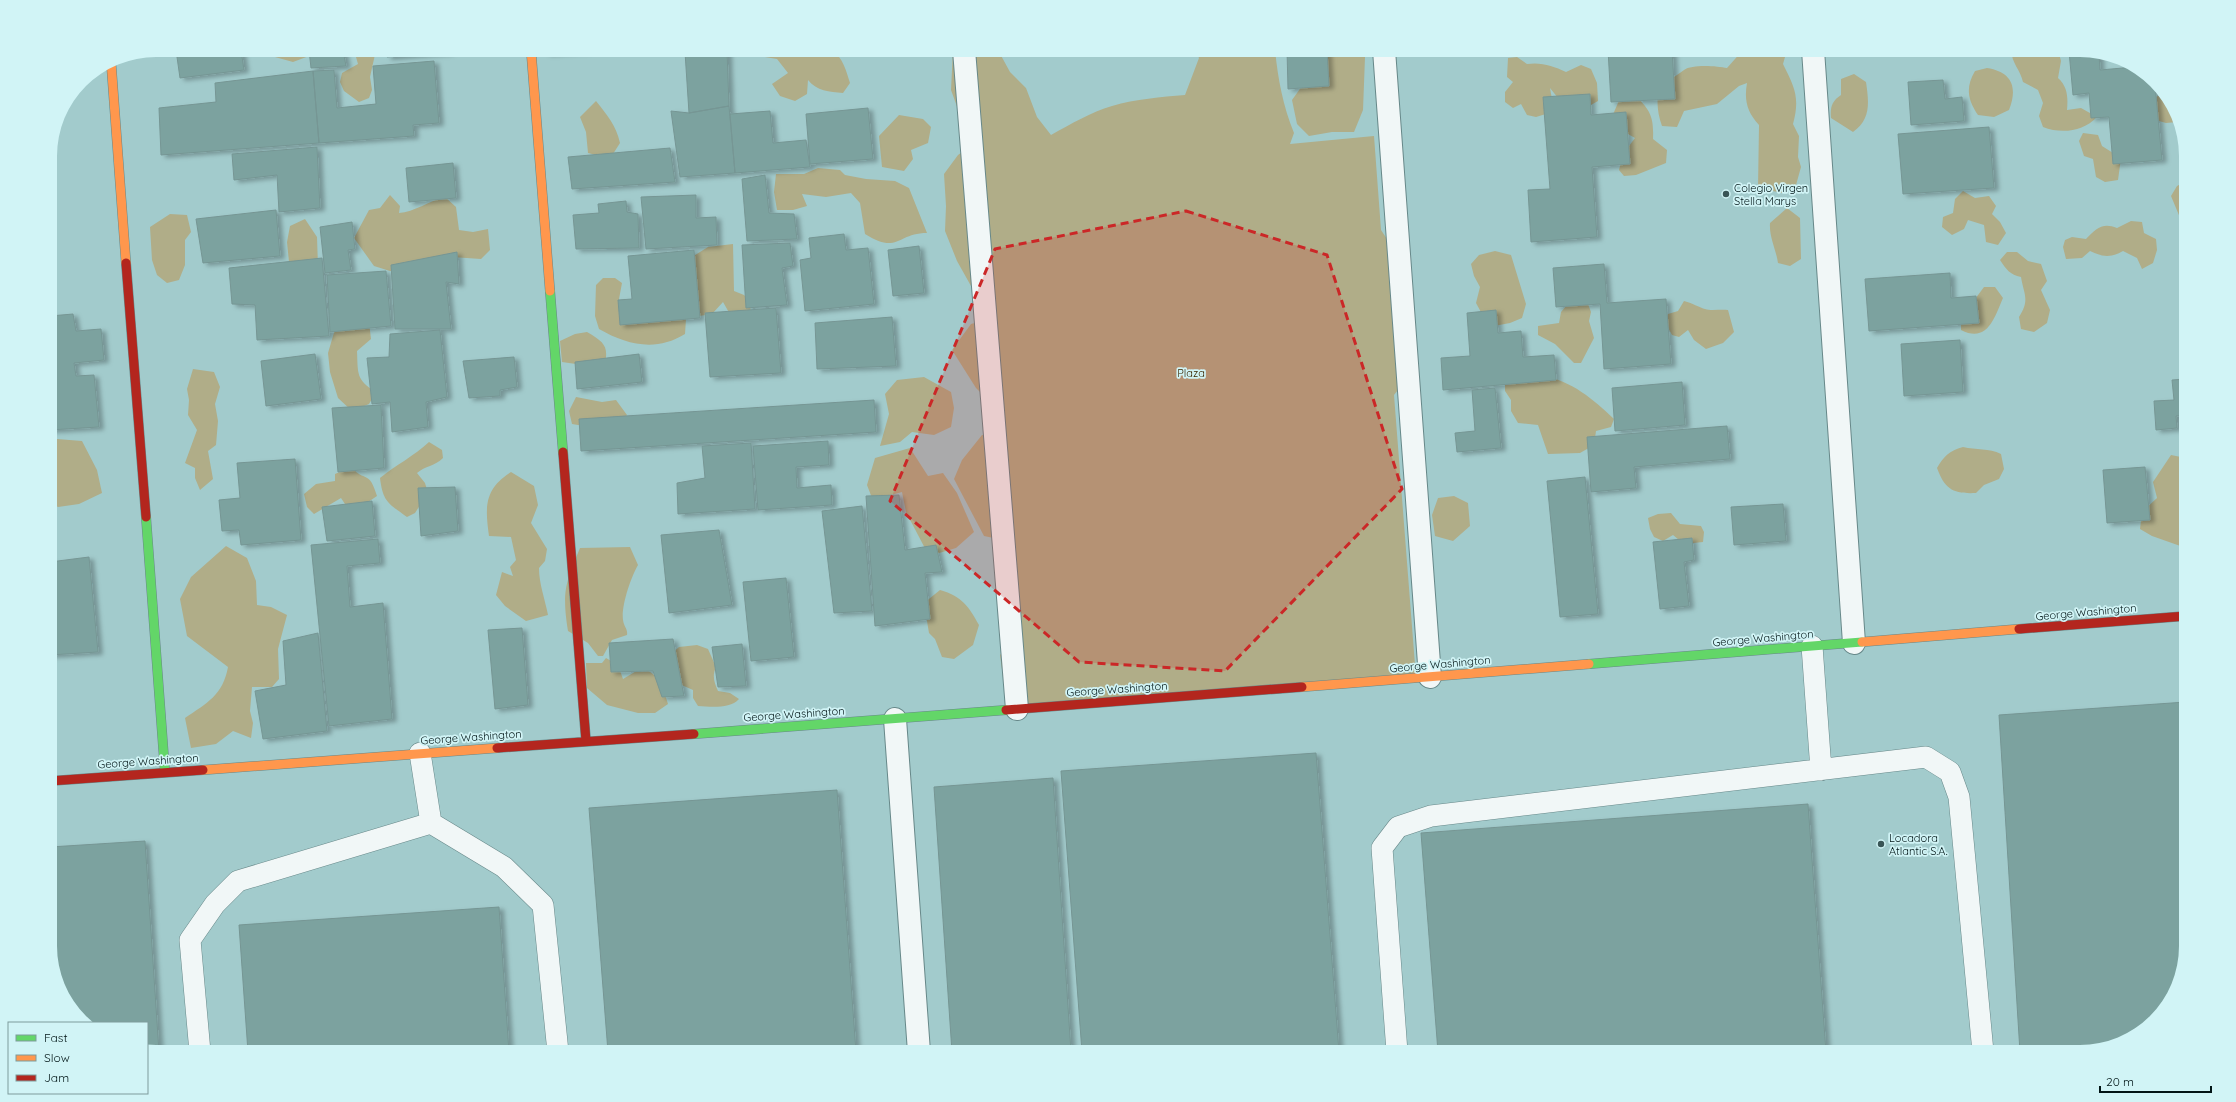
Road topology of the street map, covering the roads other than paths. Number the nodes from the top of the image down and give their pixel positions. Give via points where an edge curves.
1 (531, 57) edge
2 (965, 57) edge
3 (1385, 57) edge
4 (1813, 57) edge
5 (112, 68) edge
6 (2179, 617) edge
7 (1854, 643) junction
8 (1812, 646) junction
9 (1430, 677) junction
10 (1017, 709) junction
11 (895, 719) junction
12 (586, 741) junction
13 (420, 753) junction
14 (1821, 770) junction
15 (165, 772) junction
16 (57, 780) edge
17 (431, 823) junction
18 (199, 1045) edge
19 (557, 1045) edge
20 (918, 1045) edge
21 (1396, 1045) edge
22 (1982, 1045) edge

1 - 12 street
2 - 10 street
3 - 9 street
4 - 7 street
5 - 15 street
6 - 7 street, George Washington
7 - 8 street, George Washington
8 - 9 street, George Washington
8 - 14 lane
9 - 10 street, George Washington
10 - 11 street, George Washington
11 - 12 street, George Washington
11 - 20 street
12 - 13 street, George Washington
13 - 15 street, George Washington
13 - 17 lane
14 - 21 lane via 1431,816 1398,827 1382,848
14 - 22 lane via 1926,757 1950,772 1960,797
15 - 16 street, George Washington
17 - 18 lane via 238,881 215,904 190,940
17 - 19 lane via 504,868 543,905

